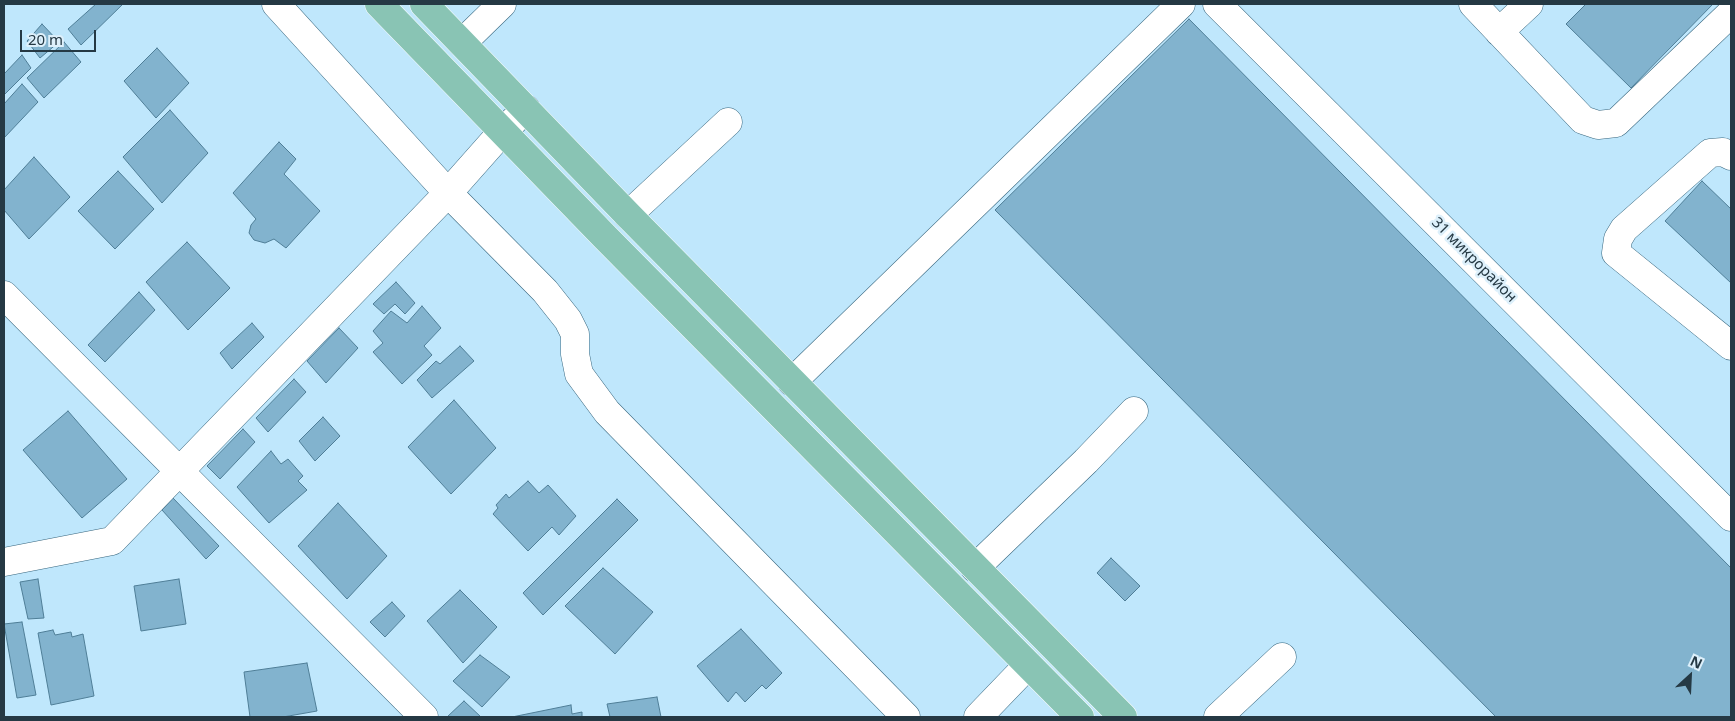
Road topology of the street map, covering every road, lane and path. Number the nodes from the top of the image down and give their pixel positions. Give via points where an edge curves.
1 (276, 4) edge
2 (379, 4) edge
3 (424, 4) edge
4 (502, 4) edge
5 (1181, 4) edge
6 (1216, 4) edge
7 (1472, 4) edge
8 (1529, 4) edge
9 (1731, 13) edge
10 (1499, 32) junction
11 (462, 43) junction
12 (526, 109) junction
13 (728, 122) dead end
14 (502, 132) junction
15 (1731, 156) edge
16 (448, 193) junction
17 (628, 215) junction
18 (4, 295) edge
19 (1731, 346) edge
20 (792, 382) junction
21 (1134, 411) dead end
22 (179, 471) junction
23 (1731, 517) edge
24 (4, 562) edge
25 (976, 568) junction
26 (1282, 658) dead end
27 (1028, 665) junction
28 (424, 717) edge
29 (906, 717) edge
30 (978, 717) edge
31 (1080, 717) edge
32 (1123, 717) edge
33 (1218, 717) edge

1 - 16 street
2 - 14 main road
3 - 11 main road
4 - 11 street
5 - 20 street
6 - 23 street, 31 микрорайон
7 - 10 street
8 - 10 street
9 - 10 street via 1616,123 1598,125 1583,120
11 - 12 main road
12 - 14 street
12 - 17 main road
13 - 17 street
14 - 16 street
14 - 27 main road
15 - 19 street via 1710,152 1624,229 1618,239 1616,253
16 - 22 street
16 - 29 street via 545,291 568,320 575,334 579,374 607,412
17 - 20 main road
18 - 22 street
20 - 25 main road
21 - 25 street
22 - 24 street via 112,541
22 - 28 street
25 - 32 main road
26 - 33 street
27 - 30 street
27 - 31 main road

